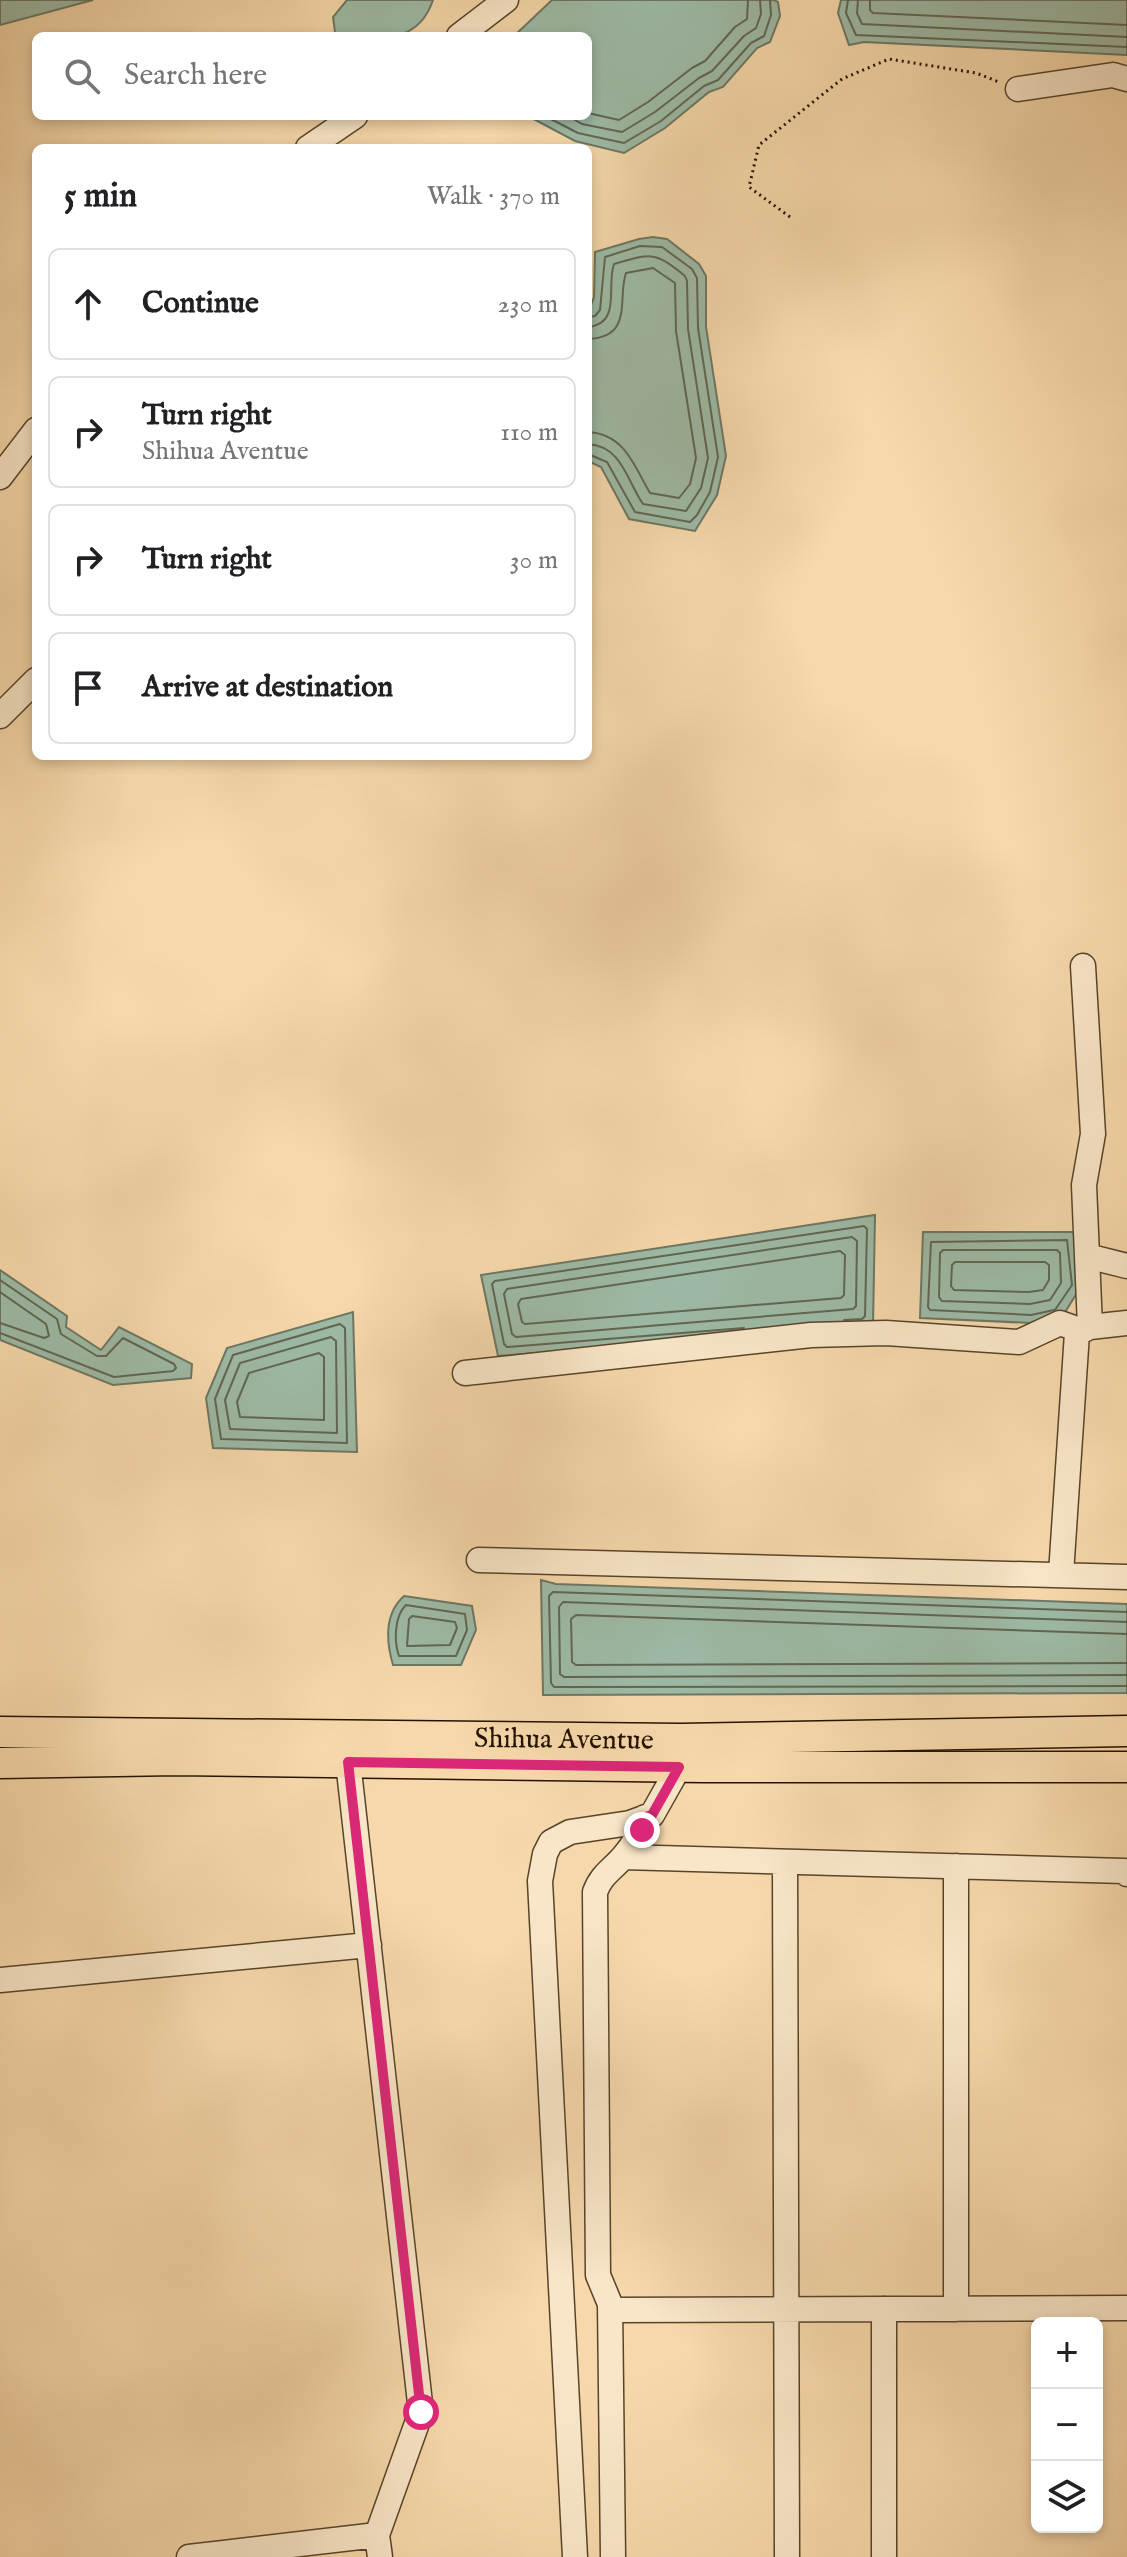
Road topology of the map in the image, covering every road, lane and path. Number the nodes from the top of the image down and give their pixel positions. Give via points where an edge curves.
1 (506, 0) edge
2 (464, 32) edge
3 (1127, 79) edge
4 (1018, 89) joint
5 (349, 120) edge
6 (314, 144) edge
7 (790, 217) dead end
8 (32, 435) edge
9 (0, 477) edge
10 (32, 684) edge
11 (32, 706) edge
12 (1083, 966) dead end
13 (1087, 1256) junction
14 (1127, 1266) edge
15 (1127, 1323) edge
16 (1083, 1330) junction
17 (465, 1373) dead end
18 (479, 1560) dead end
19 (1061, 1574) junction
20 (1127, 1577) edge
21 (1127, 1731) edge
22 (0, 1732) edge
23 (680, 1753) junction
24 (348, 1762) junction
25 (0, 1763) edge
26 (1127, 1767) edge
27 (645, 1817) junction
28 (623, 1857) junction
29 (785, 1862) junction
30 (956, 1866) junction
31 (1127, 1874) edge
32 (369, 1945) junction
33 (0, 1980) edge
34 (1127, 2308) edge
35 (787, 2309) junction
36 (884, 2309) junction
37 (956, 2309) junction
38 (611, 2310) junction
39 (379, 2546) edge
40 (189, 2557) edge
41 (575, 2557) edge
42 (613, 2557) edge
43 (787, 2557) edge
44 (884, 2557) edge

1 - 2 street
3 - 4 street via 1113,75
4 - 7 path via 976,73 889,59 842,79 759,145 749,187
5 - 6 street
8 - 9 street
10 - 11 street via 0,716
12 - 13 street via 1093,1134 1084,1185
13 - 14 street
13 - 16 street
15 - 16 street
16 - 17 street via 1060,1323 1019,1342 886,1333 811,1335
16 - 19 street
18 - 19 street
19 - 20 street
21 - 23 main road, Shihua Aventue
22 - 23 main road, Shihua Aventue
23 - 24 main road, Shihua Aventue
23 - 26 main road, Shihua Aventue
23 - 27 street via 652,1815
24 - 25 main road, Shihua Aventue
24 - 32 street
27 - 28 street
27 - 41 street via 570,1832 551,1842 540,1881
28 - 29 street
28 - 38 street via 600,1878 595,1892 598,2275
29 - 30 street
29 - 35 street
30 - 31 street
30 - 37 street
32 - 33 street
32 - 39 street via 421,2412
34 - 37 street
35 - 36 street
35 - 38 street
35 - 43 street
36 - 37 street
36 - 44 street
38 - 42 street
39 - 40 street

